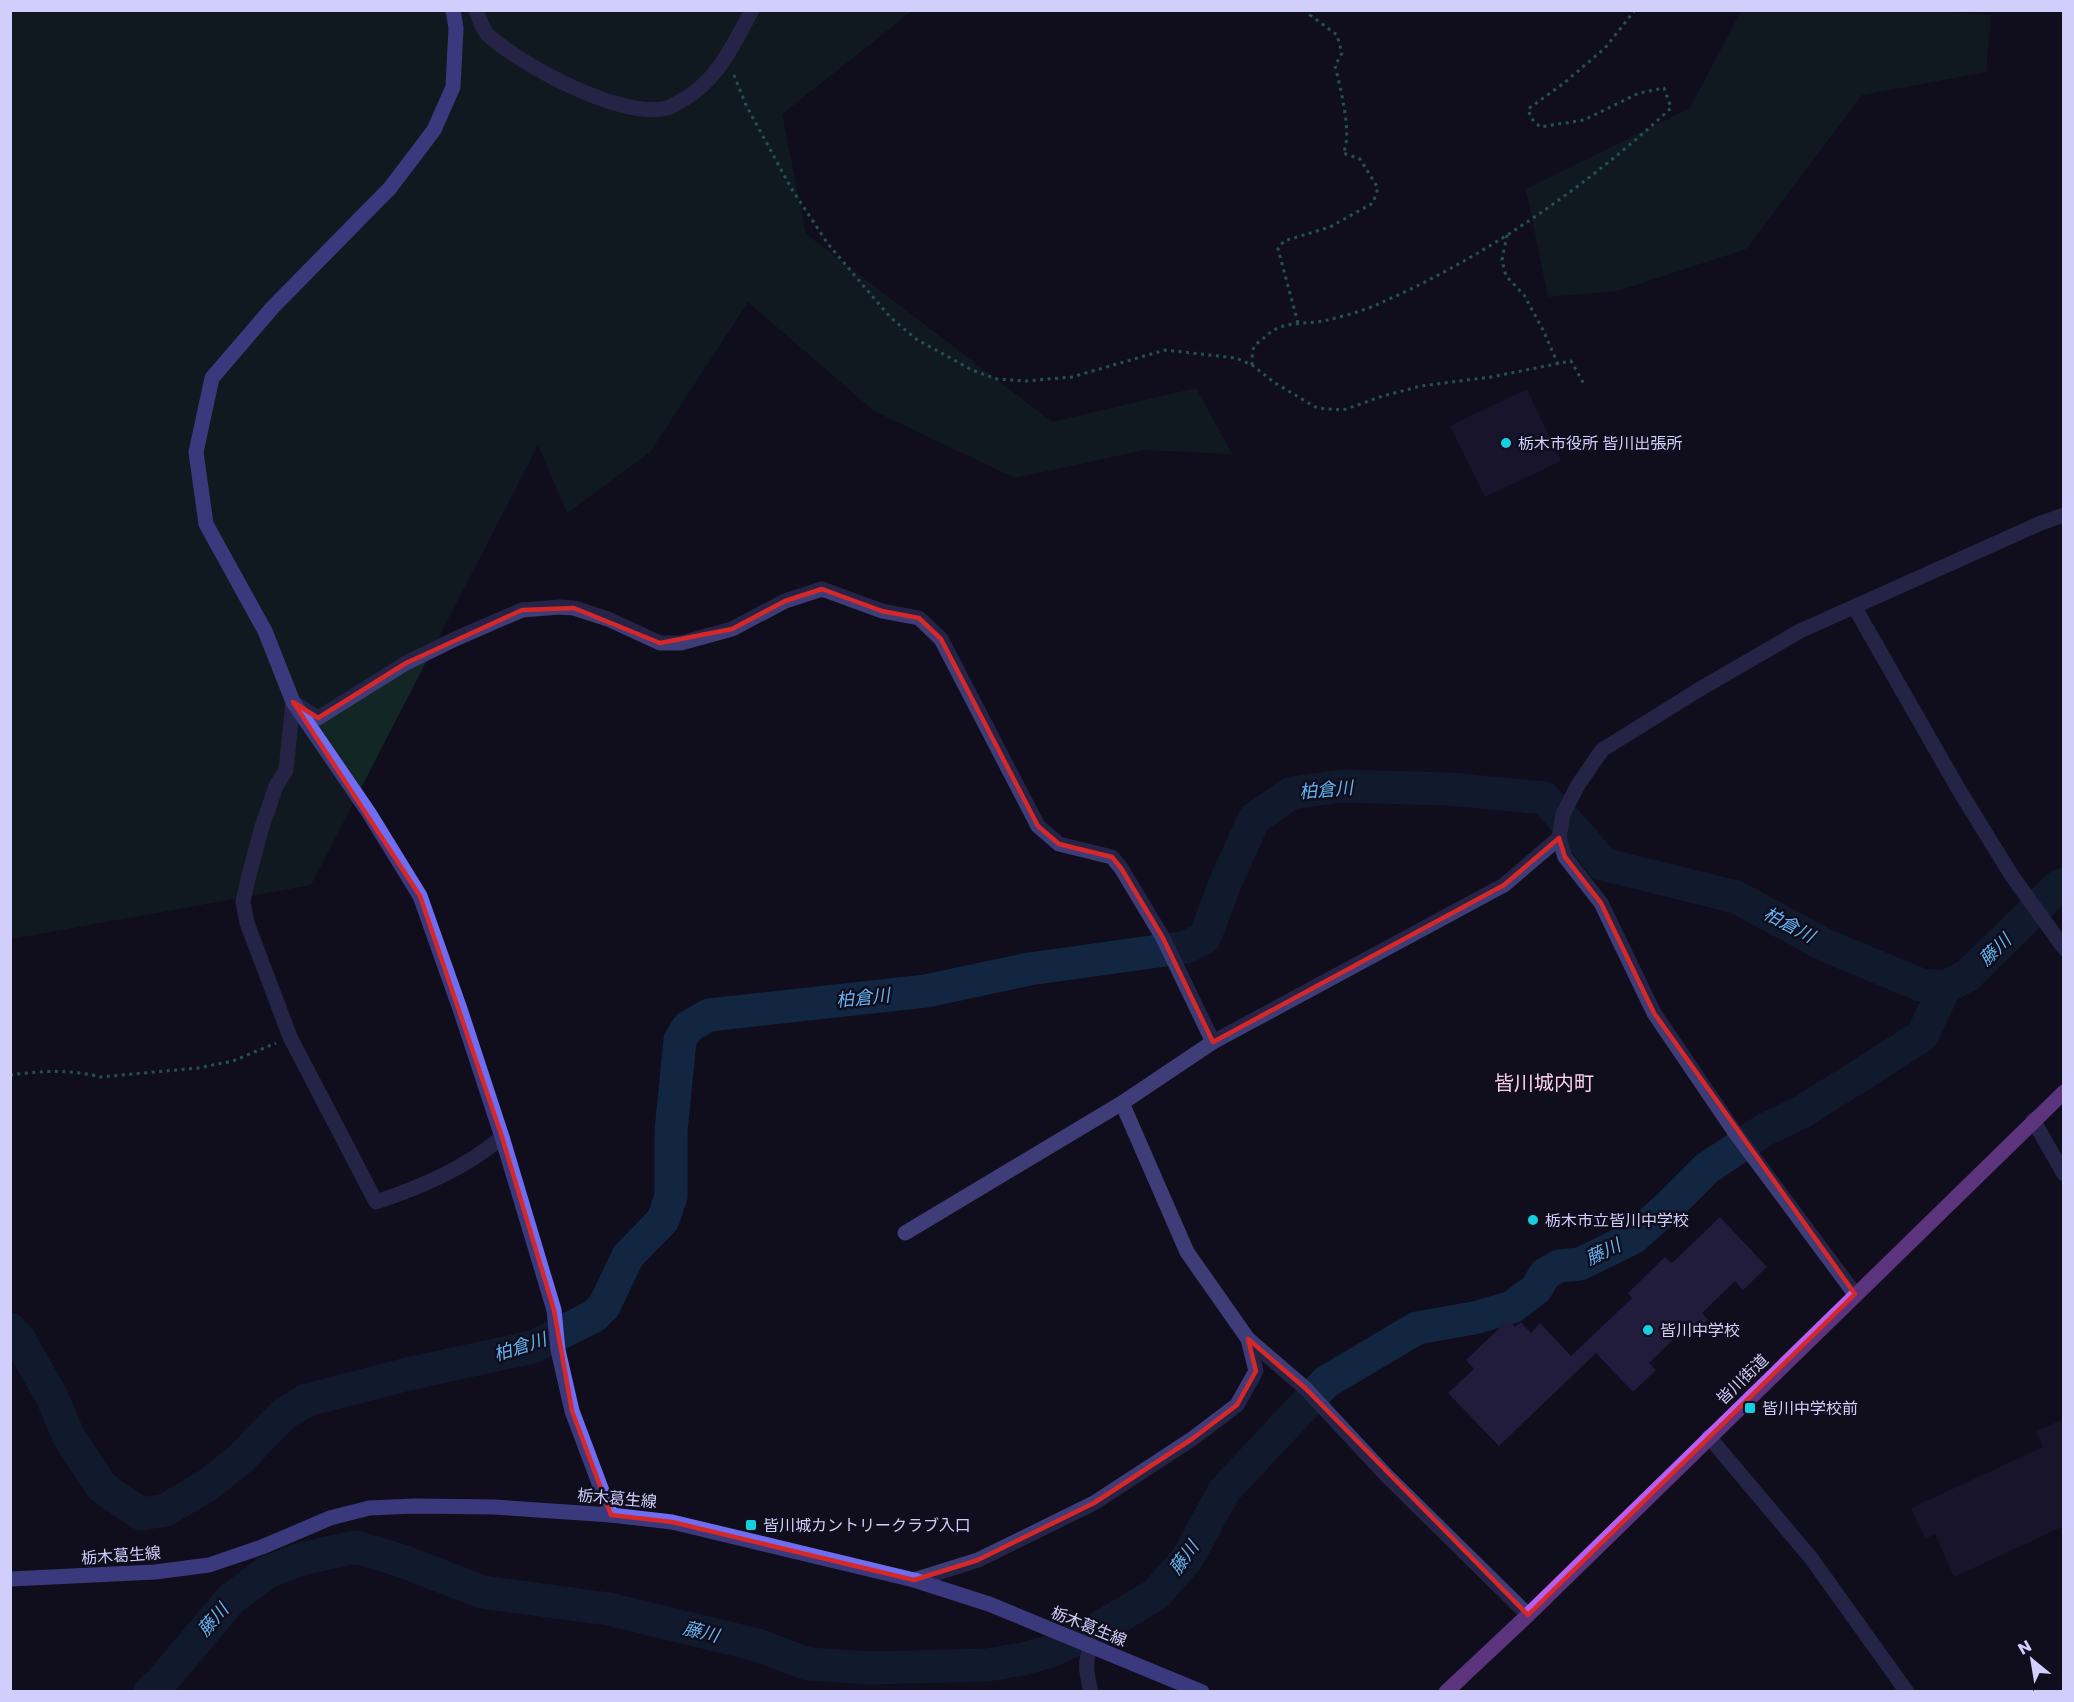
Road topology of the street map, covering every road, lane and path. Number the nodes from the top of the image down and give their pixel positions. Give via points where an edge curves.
1 (453, 10) edge
2 (476, 10) edge
3 (752, 10) edge
4 (1312, 10) edge
5 (1635, 10) edge
6 (727, 58) junction
7 (1507, 234) junction
8 (1298, 323) junction
9 (1558, 364) junction
10 (1252, 365) junction
11 (1584, 384) dead end
12 (2064, 515) edge
13 (1855, 608) junction
14 (293, 702) junction
15 (1558, 838) junction
16 (2064, 948) edge
17 (290, 1037) junction
18 (1213, 1042) junction
19 (10, 1075) edge
20 (2064, 1092) edge
21 (1122, 1103) junction
22 (2033, 1120) junction
23 (502, 1137) junction
24 (2064, 1174) edge
25 (905, 1233) dead end
26 (1855, 1294) junction
27 (1248, 1339) junction
28 (1709, 1437) junction
29 (611, 1515) junction
30 (10, 1580) edge
31 (914, 1580) junction
32 (1528, 1615) junction
33 (1090, 1646) junction
34 (1091, 1692) edge
35 (1202, 1692) edge
36 (1446, 1692) edge
37 (1907, 1692) edge

1 - 14 street via 453,87 434,130 390,188 273,307 212,378 196,452 206,524 266,632
2 - 6 street via 486,33 510,51 609,103 643,109 667,108 697,92
3 - 6 street
4 - 8 path via 1310,15 1337,35 1342,52 1335,66 1347,145 1343,153 1360,159 1378,188 1373,203 1330,227 1284,241 1278,249
5 - 7 path via 1605,48 1528,108 1531,118 1540,127 1584,120 1639,93 1664,88 1671,108 1591,175
6 - 10 path via 746,105 828,244 890,317 916,339 972,370 998,379 1072,377 1165,350 1236,358
7 - 8 path via 1374,306 1323,321
7 - 9 path via 1502,260 1506,276 1524,295
8 - 10 path via 1273,329 1254,347
9 - 10 path via 1421,386 1343,410 1317,408 1275,384
9 - 11 path via 1571,361
12 - 13 street
13 - 15 street via 1800,631 1602,750 1563,814
13 - 16 street via 1965,800 2012,876
14 - 17 street via 286,770 276,786 261,830 243,902 247,923
14 - 18 street via 318,718 406,663 522,610 574,608 660,643 681,643 732,629 785,601 822,590 882,611 919,618 941,639 1038,826 1059,844 1112,857 1121,868 1163,938
14 - 23 street via 420,896
15 - 18 street via 1504,885
15 - 26 street via 1565,857 1601,903 1654,1013 1734,1131
17 - 19 path via 234,1061 198,1068 100,1077 86,1073
17 - 23 street via 376,1202 419,1188 486,1151
18 - 21 street
20 - 22 main road, 皆川街道
21 - 25 street
21 - 27 street via 1187,1252
22 - 24 street
22 - 26 main road, 皆川街道
23 - 29 street via 554,1310 558,1350 572,1411
26 - 28 main road, 皆川街道
27 - 31 street via 1256,1371 1237,1405 1192,1439 1094,1503 978,1560
27 - 32 street via 1305,1388 1386,1475
28 - 32 main road, 皆川街道
28 - 37 street via 1811,1558
29 - 30 street, 栃木葛生線 via 494,1506 369,1508 330,1518 210,1565
29 - 31 street, 栃木葛生線 via 672,1522
31 - 33 street, 栃木葛生線 via 989,1604
32 - 36 main road, 皆川街道
33 - 34 street via 1086,1665
33 - 35 street, 栃木葛生線

